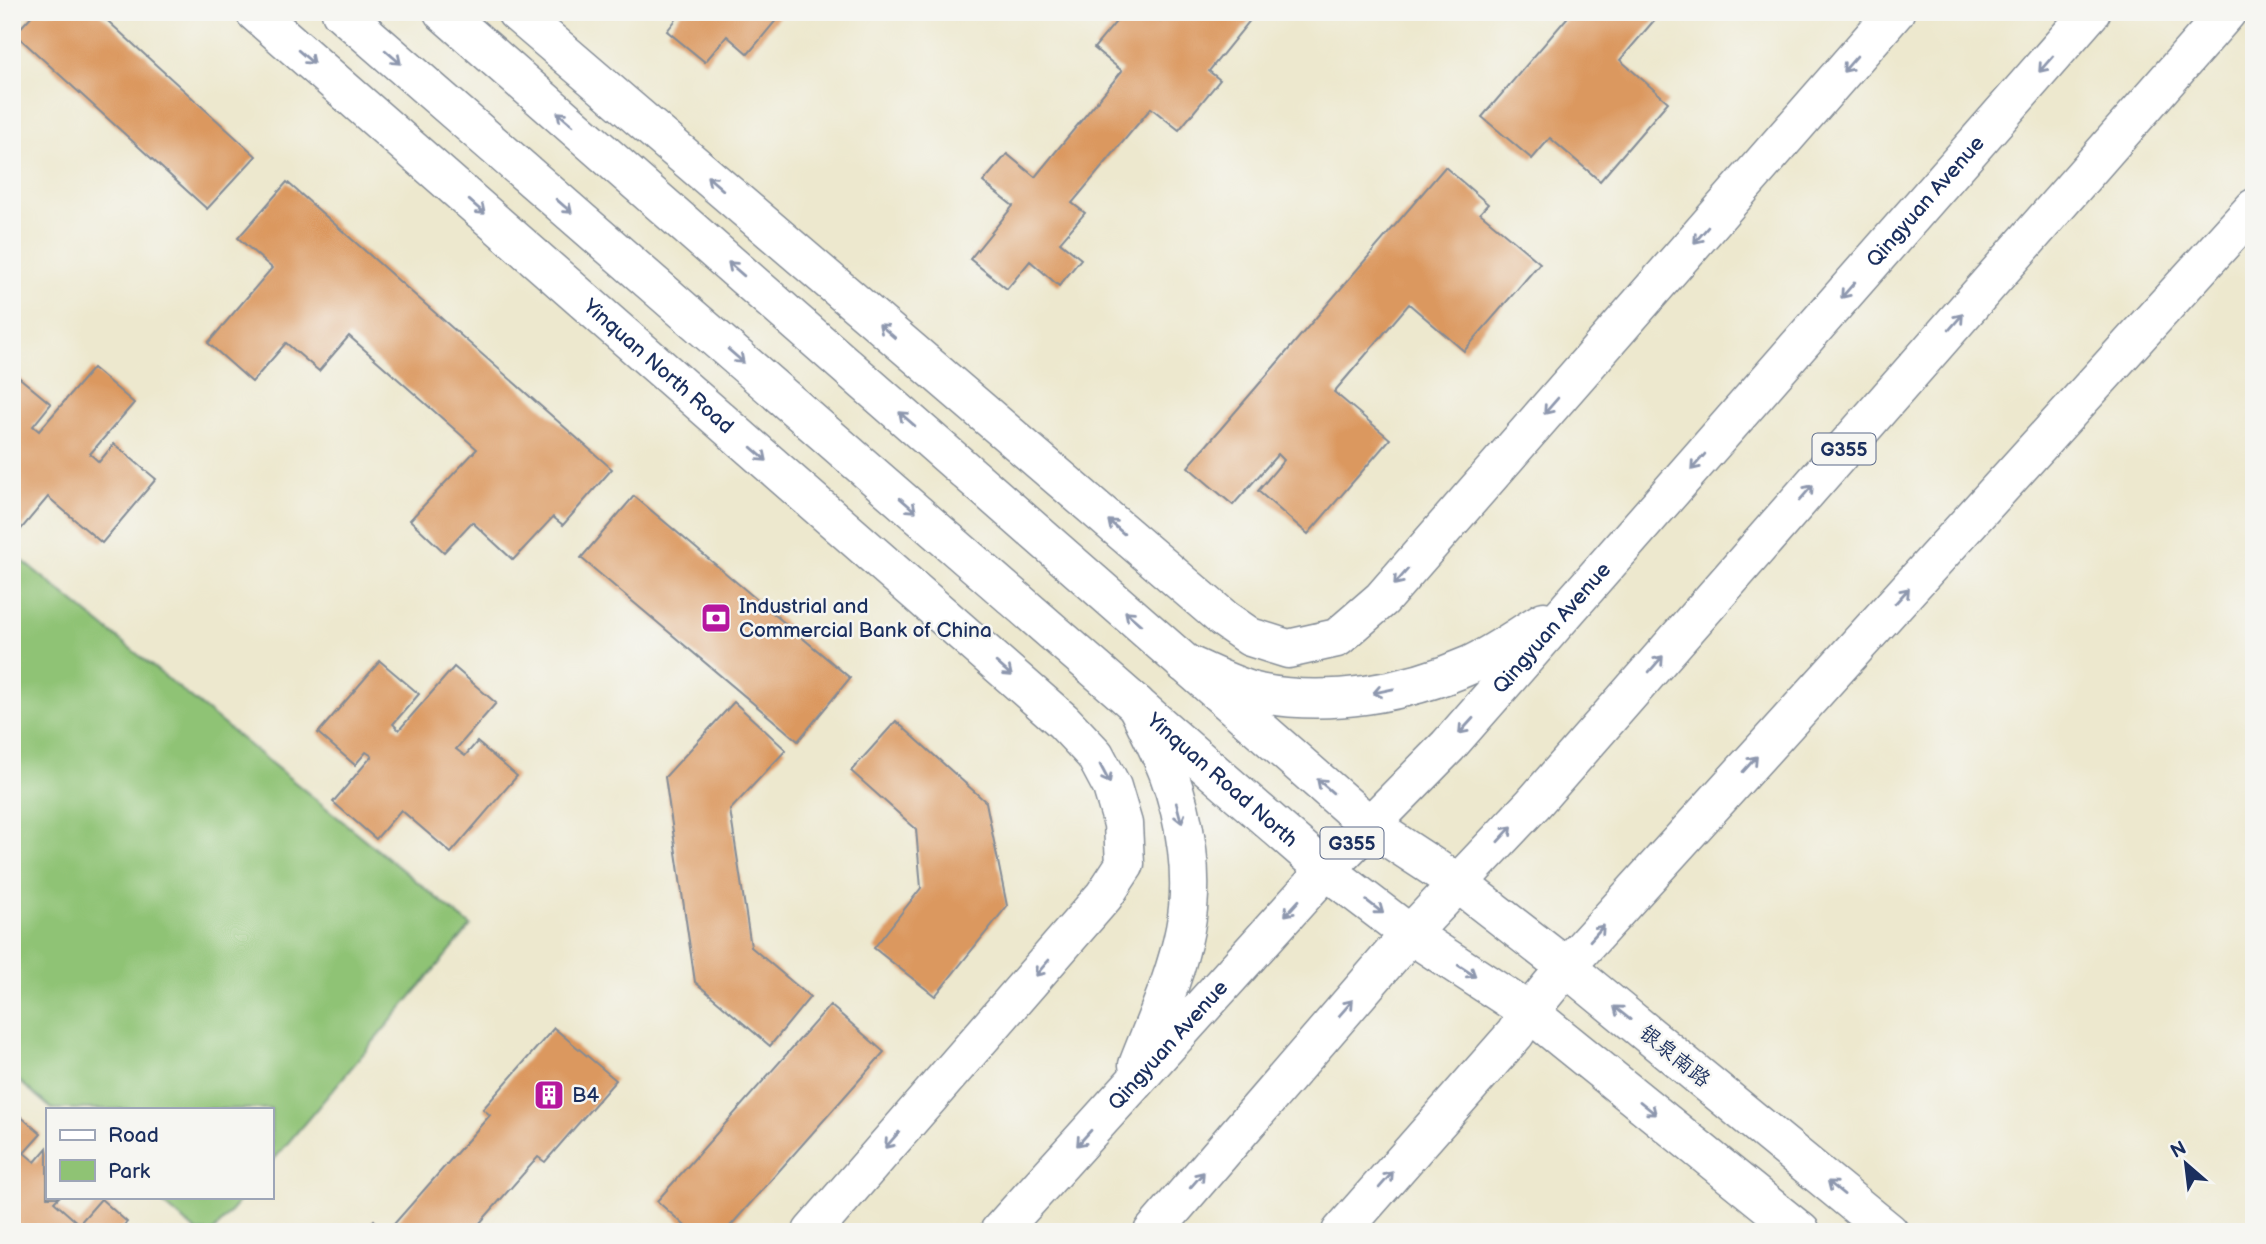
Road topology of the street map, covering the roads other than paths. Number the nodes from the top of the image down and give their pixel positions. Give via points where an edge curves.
1 (255, 12) edge
2 (341, 12) edge
3 (443, 12) edge
4 (516, 12) edge
5 (1895, 12) edge
6 (2091, 12) edge
7 (2227, 12) edge
8 (2254, 208) edge
9 (1576, 601) junction
10 (1184, 663) junction
11 (1136, 704) junction
12 (1369, 825) junction
13 (1326, 870) junction
14 (1459, 884) junction
15 (1410, 934) junction
16 (1566, 967) junction
17 (1529, 1012) junction
18 (1129, 1087) junction
19 (812, 1232) edge
20 (999, 1232) edge
21 (1153, 1232) edge
22 (1341, 1232) edge
23 (1801, 1232) edge
24 (1889, 1232) edge

1 -> 19 main road, Yinquan North Road via 1063,721 1096,755 1112,787 1123,824 1125,864 1104,896
2 -> 11 main road
10 -> 3 main road
5 -> 4 main road via 1382,599 1337,638 1288,649 1250,637 1224,619
6 -> 9 main road, Qingyuan Avenue / G355
14 -> 7 main road, G355
16 -> 8 main road
9 -> 10 main road via 1473,664 1428,682 1365,694 1314,698 1258,692
9 -> 12 main road, Qingyuan Avenue / G355 via 1448,746
12 -> 10 main road
11 - 13 main road, Yinquan Road North
11 -> 18 main road via 1168,772 1190,877 1185,928 1173,974
12 - 13 main road, Qingyuan Avenue / G355
12 - 14 main road
13 -> 15 main road, Yinquan Road North
13 -> 18 main road, Qingyuan Avenue / G355
14 - 15 main road, G355
14 - 16 main road, 银泉南路
15 -> 17 main road
21 -> 15 main road, G355
16 - 17 main road
24 -> 16 main road, 银泉南路
22 -> 17 main road via 1515,1034
17 -> 23 main road
18 -> 20 main road, Qingyuan Avenue / G355

